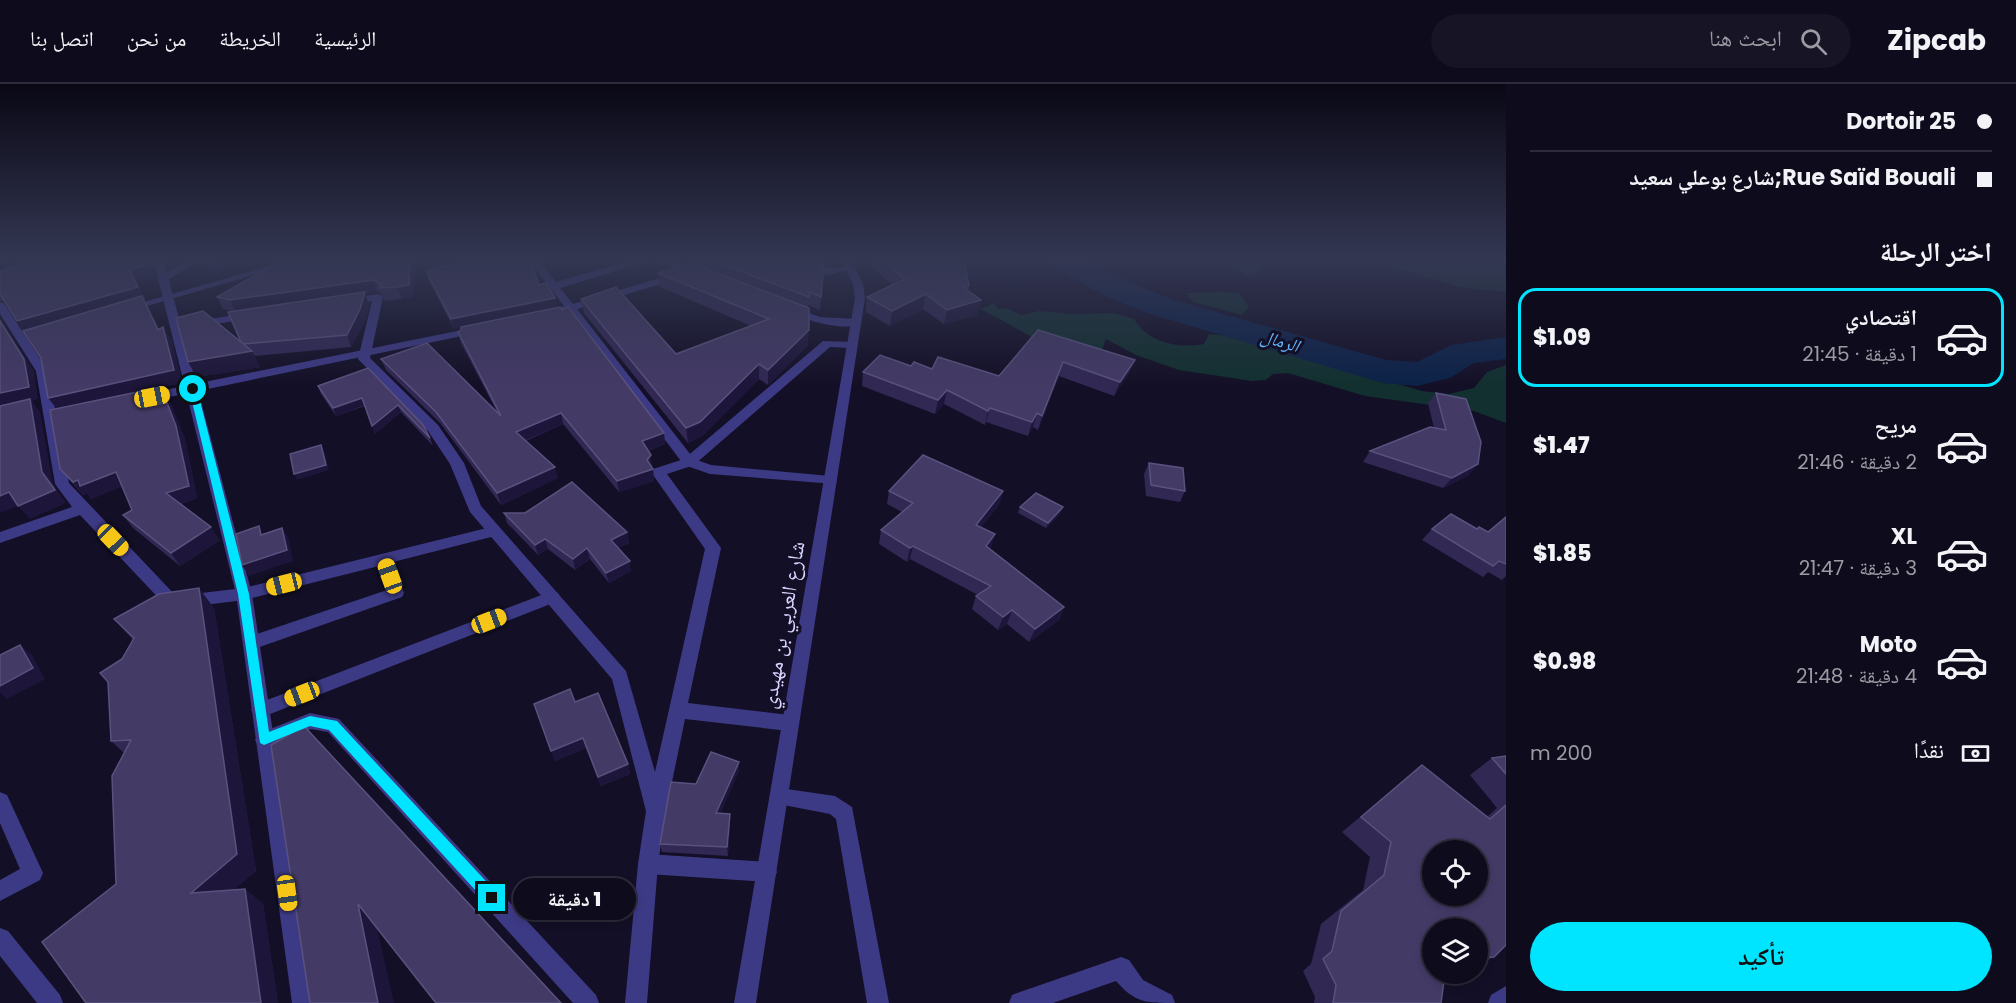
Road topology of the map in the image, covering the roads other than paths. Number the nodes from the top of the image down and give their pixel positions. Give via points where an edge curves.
1 (154, 301) edge
2 (169, 301) edge
3 (353, 301) edge
4 (377, 301) edge
5 (565, 301) edge
6 (603, 301) edge
7 (860, 301) edge
8 (333, 304) edge
9 (776, 304) edge
10 (0, 305) edge
11 (572, 310) junction
12 (112, 313) edge
13 (266, 314) edge
14 (537, 317) edge
15 (856, 322) junction
16 (175, 327) junction
17 (491, 327) edge
18 (852, 345) junction
19 (364, 353) junction
20 (193, 389) junction
21 (127, 402) edge
22 (689, 462) junction
23 (830, 481) junction
24 (83, 509) junction
25 (495, 531) junction
26 (0, 538) edge
27 (384, 559) junction
28 (243, 594) junction
29 (552, 597) junction
30 (251, 643) junction
31 (260, 710) junction
32 (678, 710) junction
33 (789, 723) junction
34 (264, 740) junction
35 (780, 797) junction
36 (0, 801) edge
37 (656, 811) junction
38 (648, 864) junction
39 (767, 872) junction
40 (0, 891) edge
41 (0, 939) edge
42 (1506, 998) edge
43 (52, 1003) edge
44 (303, 1003) edge
45 (588, 1003) edge
46 (636, 1003) edge
47 (745, 1003) edge
48 (878, 1003) edge
49 (1020, 1003) edge
50 (1164, 1003) edge
51 (1499, 1003) edge

1 - 12 street
2 - 16 street
3 - 8 street
4 - 19 street
5 - 11 street
6 - 11 street
7 - 15 street, شارع العربي بن مهيدي
9 - 15 street via 818,320
10 - 24 street via 29,338 42,371 43,405 55,417 62,484
11 - 14 street
11 - 22 street
13 - 16 street
15 - 18 street, شارع العربي بن مهيدي
16 - 20 street
17 - 19 street
18 - 22 street via 827,343
18 - 23 street, شارع العربي بن مهيدي
19 - 20 street
19 - 25 street via 364,358 433,428 457,463 475,508
20 - 21 street
20 - 28 street
22 - 23 street via 710,469
22 - 32 street via 658,472 713,548
23 - 33 street, شارع العربي بن مهيدي
24 - 26 street
24 - 28 street via 173,603
25 - 27 street
25 - 29 street
27 - 28 street
27 - 30 street via 396,593
28 - 30 street
29 - 31 street
29 - 37 street via 620,676
30 - 31 street
31 - 34 street
32 - 33 street
32 - 37 street
33 - 35 street, شارع العربي بن مهيدي
34 - 44 street
34 - 45 street via 310,721 326,722 338,729
35 - 39 street, شارع العربي بن مهيدي
35 - 48 street via 835,806 845,814
36 - 40 street via 33,873
37 - 38 street
38 - 39 street
38 - 46 street
39 - 47 street, شارع العربي بن مهيدي
41 - 43 street
42 - 51 street
49 - 50 street via 1121,968 1135,988

